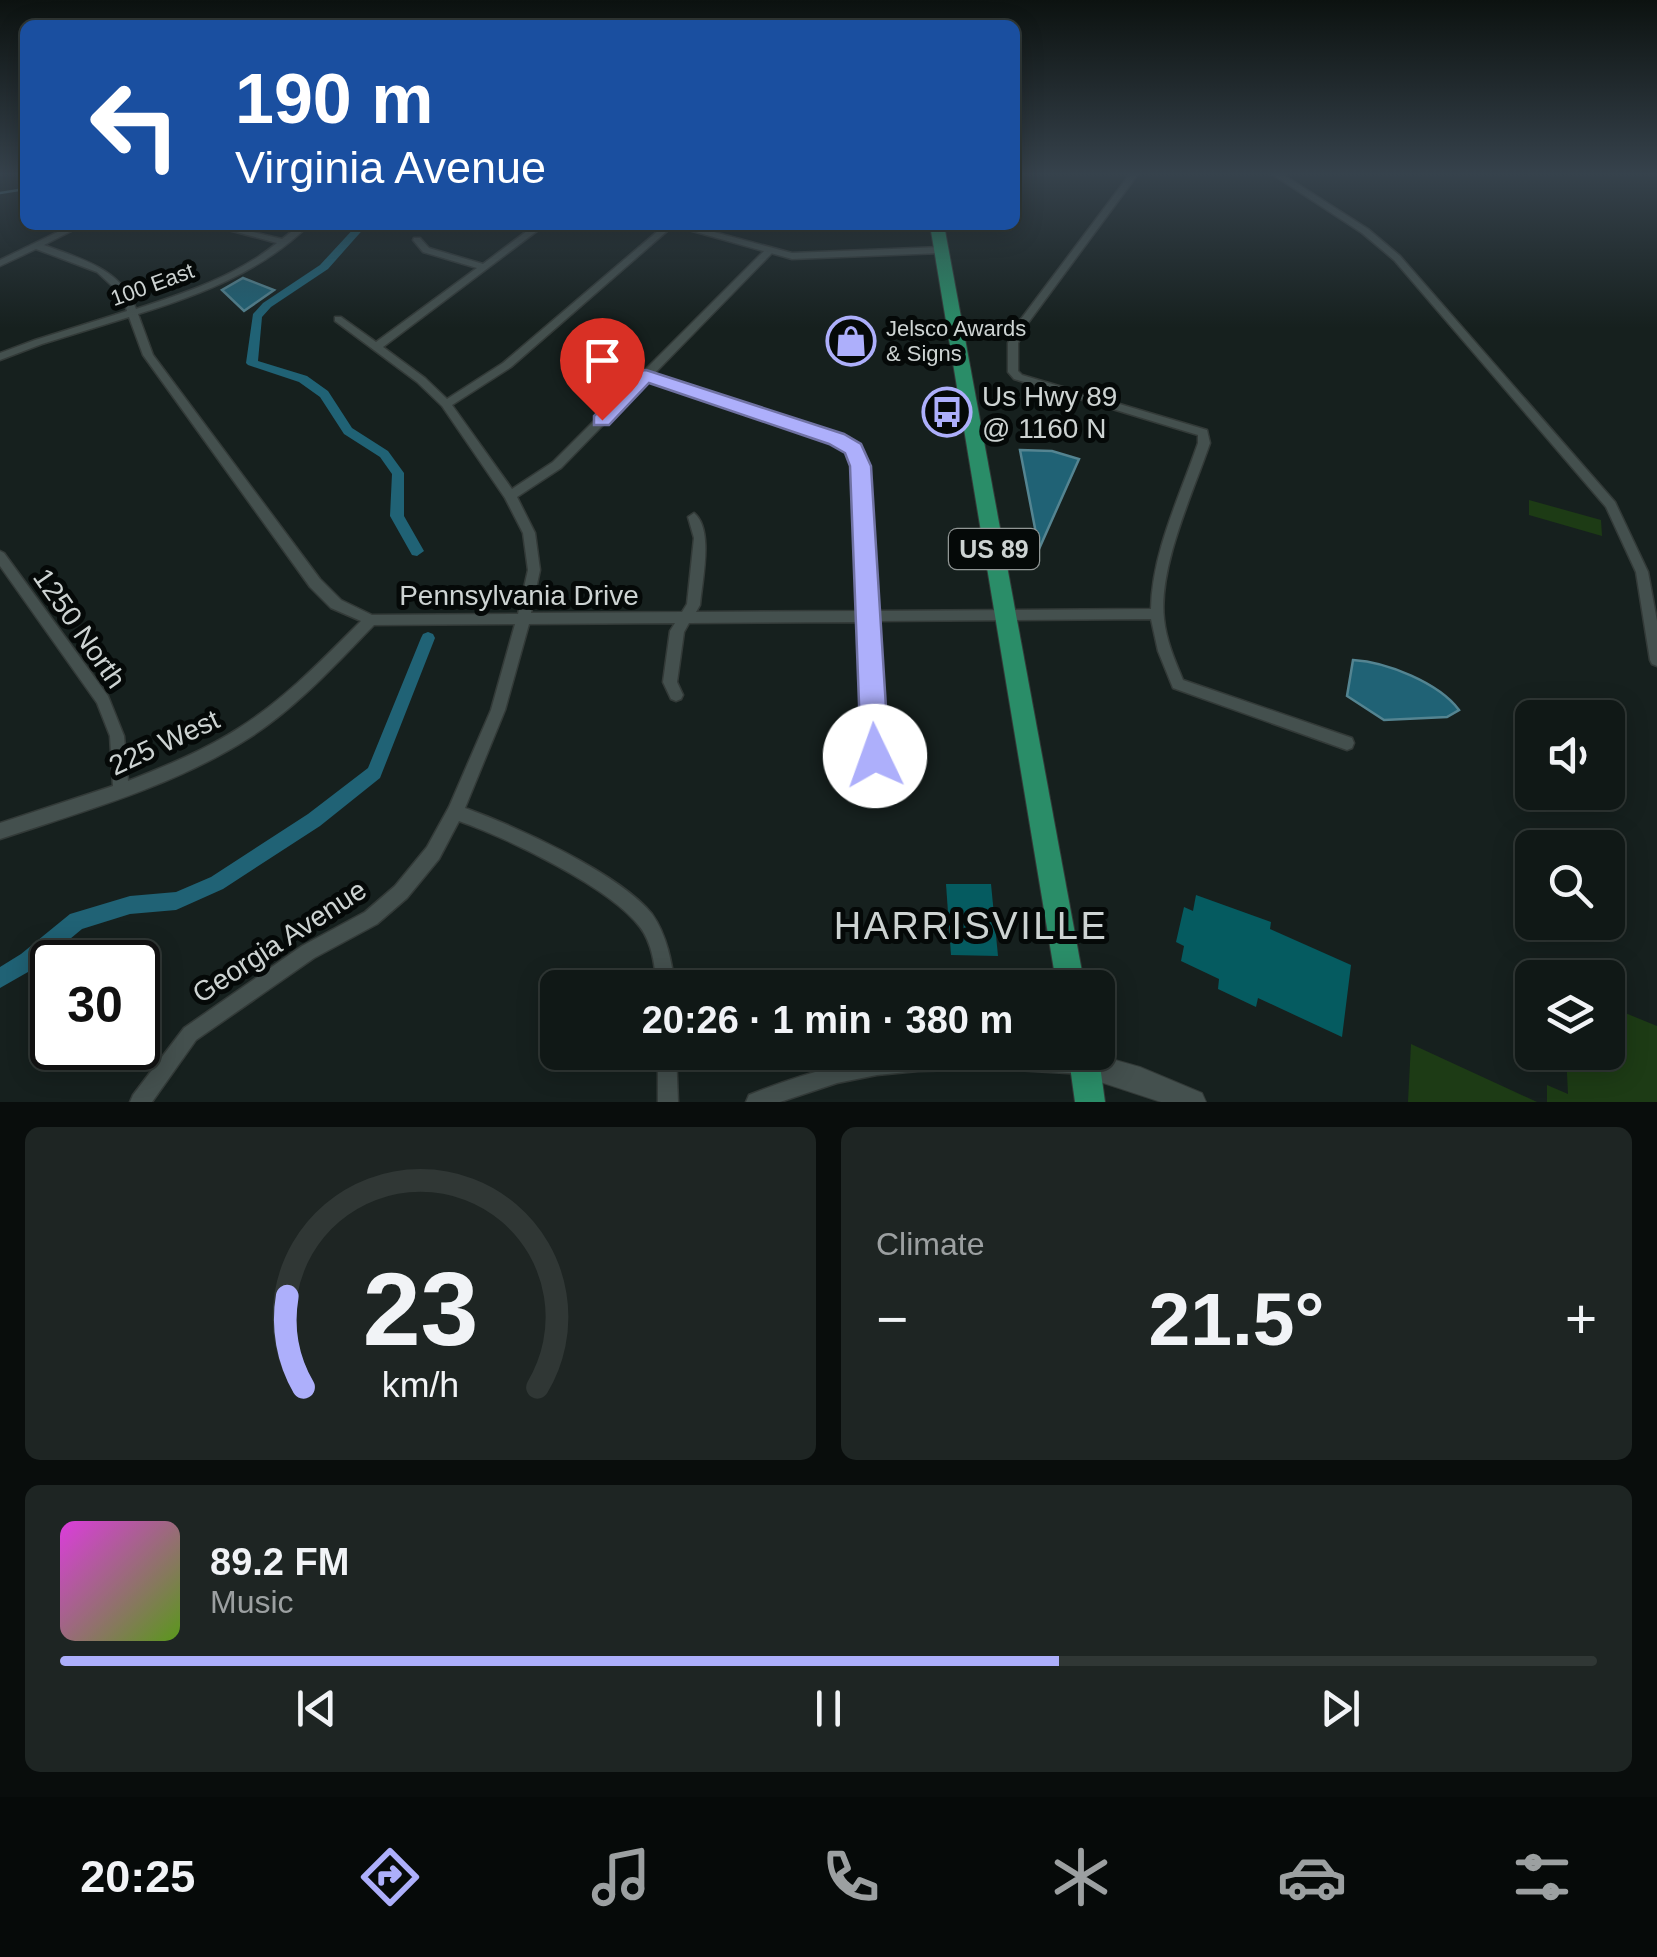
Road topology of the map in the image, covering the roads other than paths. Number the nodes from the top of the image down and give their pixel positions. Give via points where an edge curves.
1 (1096, 225) edge
2 (1356, 225) edge
3 (69, 230) edge
4 (234, 230) edge
5 (299, 230) edge
6 (534, 230) edge
7 (667, 230) edge
8 (691, 230) edge
9 (937, 230) edge
10 (417, 240) dead end
11 (283, 242) junction
12 (37, 246) junction
13 (941, 250) junction
14 (769, 251) junction
15 (0, 263) edge
16 (484, 268) junction
17 (134, 314) junction
18 (338, 319) dead end
19 (376, 347) junction
20 (0, 357) edge
21 (646, 376) junction
22 (446, 404) junction
23 (510, 496) junction
24 (694, 516) dead end
25 (0, 556) edge
26 (1006, 614) junction
27 (1157, 614) junction
28 (869, 616) junction
29 (685, 618) junction
30 (371, 620) junction
31 (523, 620) junction
32 (1657, 660) edge
33 (676, 696) dead end
34 (1348, 743) dead end
35 (860, 780) dead end
36 (122, 790) junction
37 (455, 812) junction
38 (0, 831) edge
39 (664, 970) edge
40 (1069, 970) edge
41 (667, 1070) edge
42 (852, 1070) edge
43 (1086, 1070) edge
44 (1113, 1070) edge
45 (140, 1102) edge
46 (668, 1102) edge
47 (756, 1102) edge
48 (1090, 1102) edge
49 (1193, 1102) edge

1 - 27 street via 1018,332 1011,355 1018,377 1203,433 1164,565
2 - 32 street via 1397,258 1590,476 1623,524 1642,572
3 - 12 street
4 - 11 street
5 - 11 street, 100 East
6 - 16 street
7 - 22 street via 507,364
8 - 14 street
9 - 13 main road, US 89
10 - 16 street via 426,250
11 - 17 street, 100 East via 208,285
12 - 15 street
12 - 17 street, Pennsylvania Drive via 100,270 126,294
13 - 14 street via 810,258
13 - 26 main road, US 89
14 - 21 street
16 - 19 street
17 - 20 street, 100 East
17 - 30 street, Pennsylvania Drive via 148,355 315,583 336,604
18 - 19 street, Georgia Avenue
19 - 22 street, Georgia Avenue
21 - 23 street via 545,476
21 - 28 street via 854,449
22 - 23 street, Georgia Avenue
23 - 31 street, Georgia Avenue via 528,533 534,570
24 - 29 street via 700,538 693,605
25 - 36 street, 1250 North via 103,700 117,736
26 - 27 street, Pennsylvania Drive
26 - 28 street, Pennsylvania Drive
26 - 40 main road, US 89
27 - 34 street via 1178,684
28 - 29 street, Pennsylvania Drive
28 - 35 street via 875,756
29 - 31 street, Pennsylvania Drive
29 - 33 street via 670,682
30 - 31 street, Pennsylvania Drive
30 - 36 street, 225 West via 309,682 226,744
31 - 37 street, Georgia Avenue via 498,710
36 - 38 street, 225 West
37 - 39 street via 488,822 614,893 646,919
37 - 45 street, Georgia Avenue via 401,892 190,1034
41 - 46 street
42 - 47 street
43 - 48 main road
44 - 49 main road

